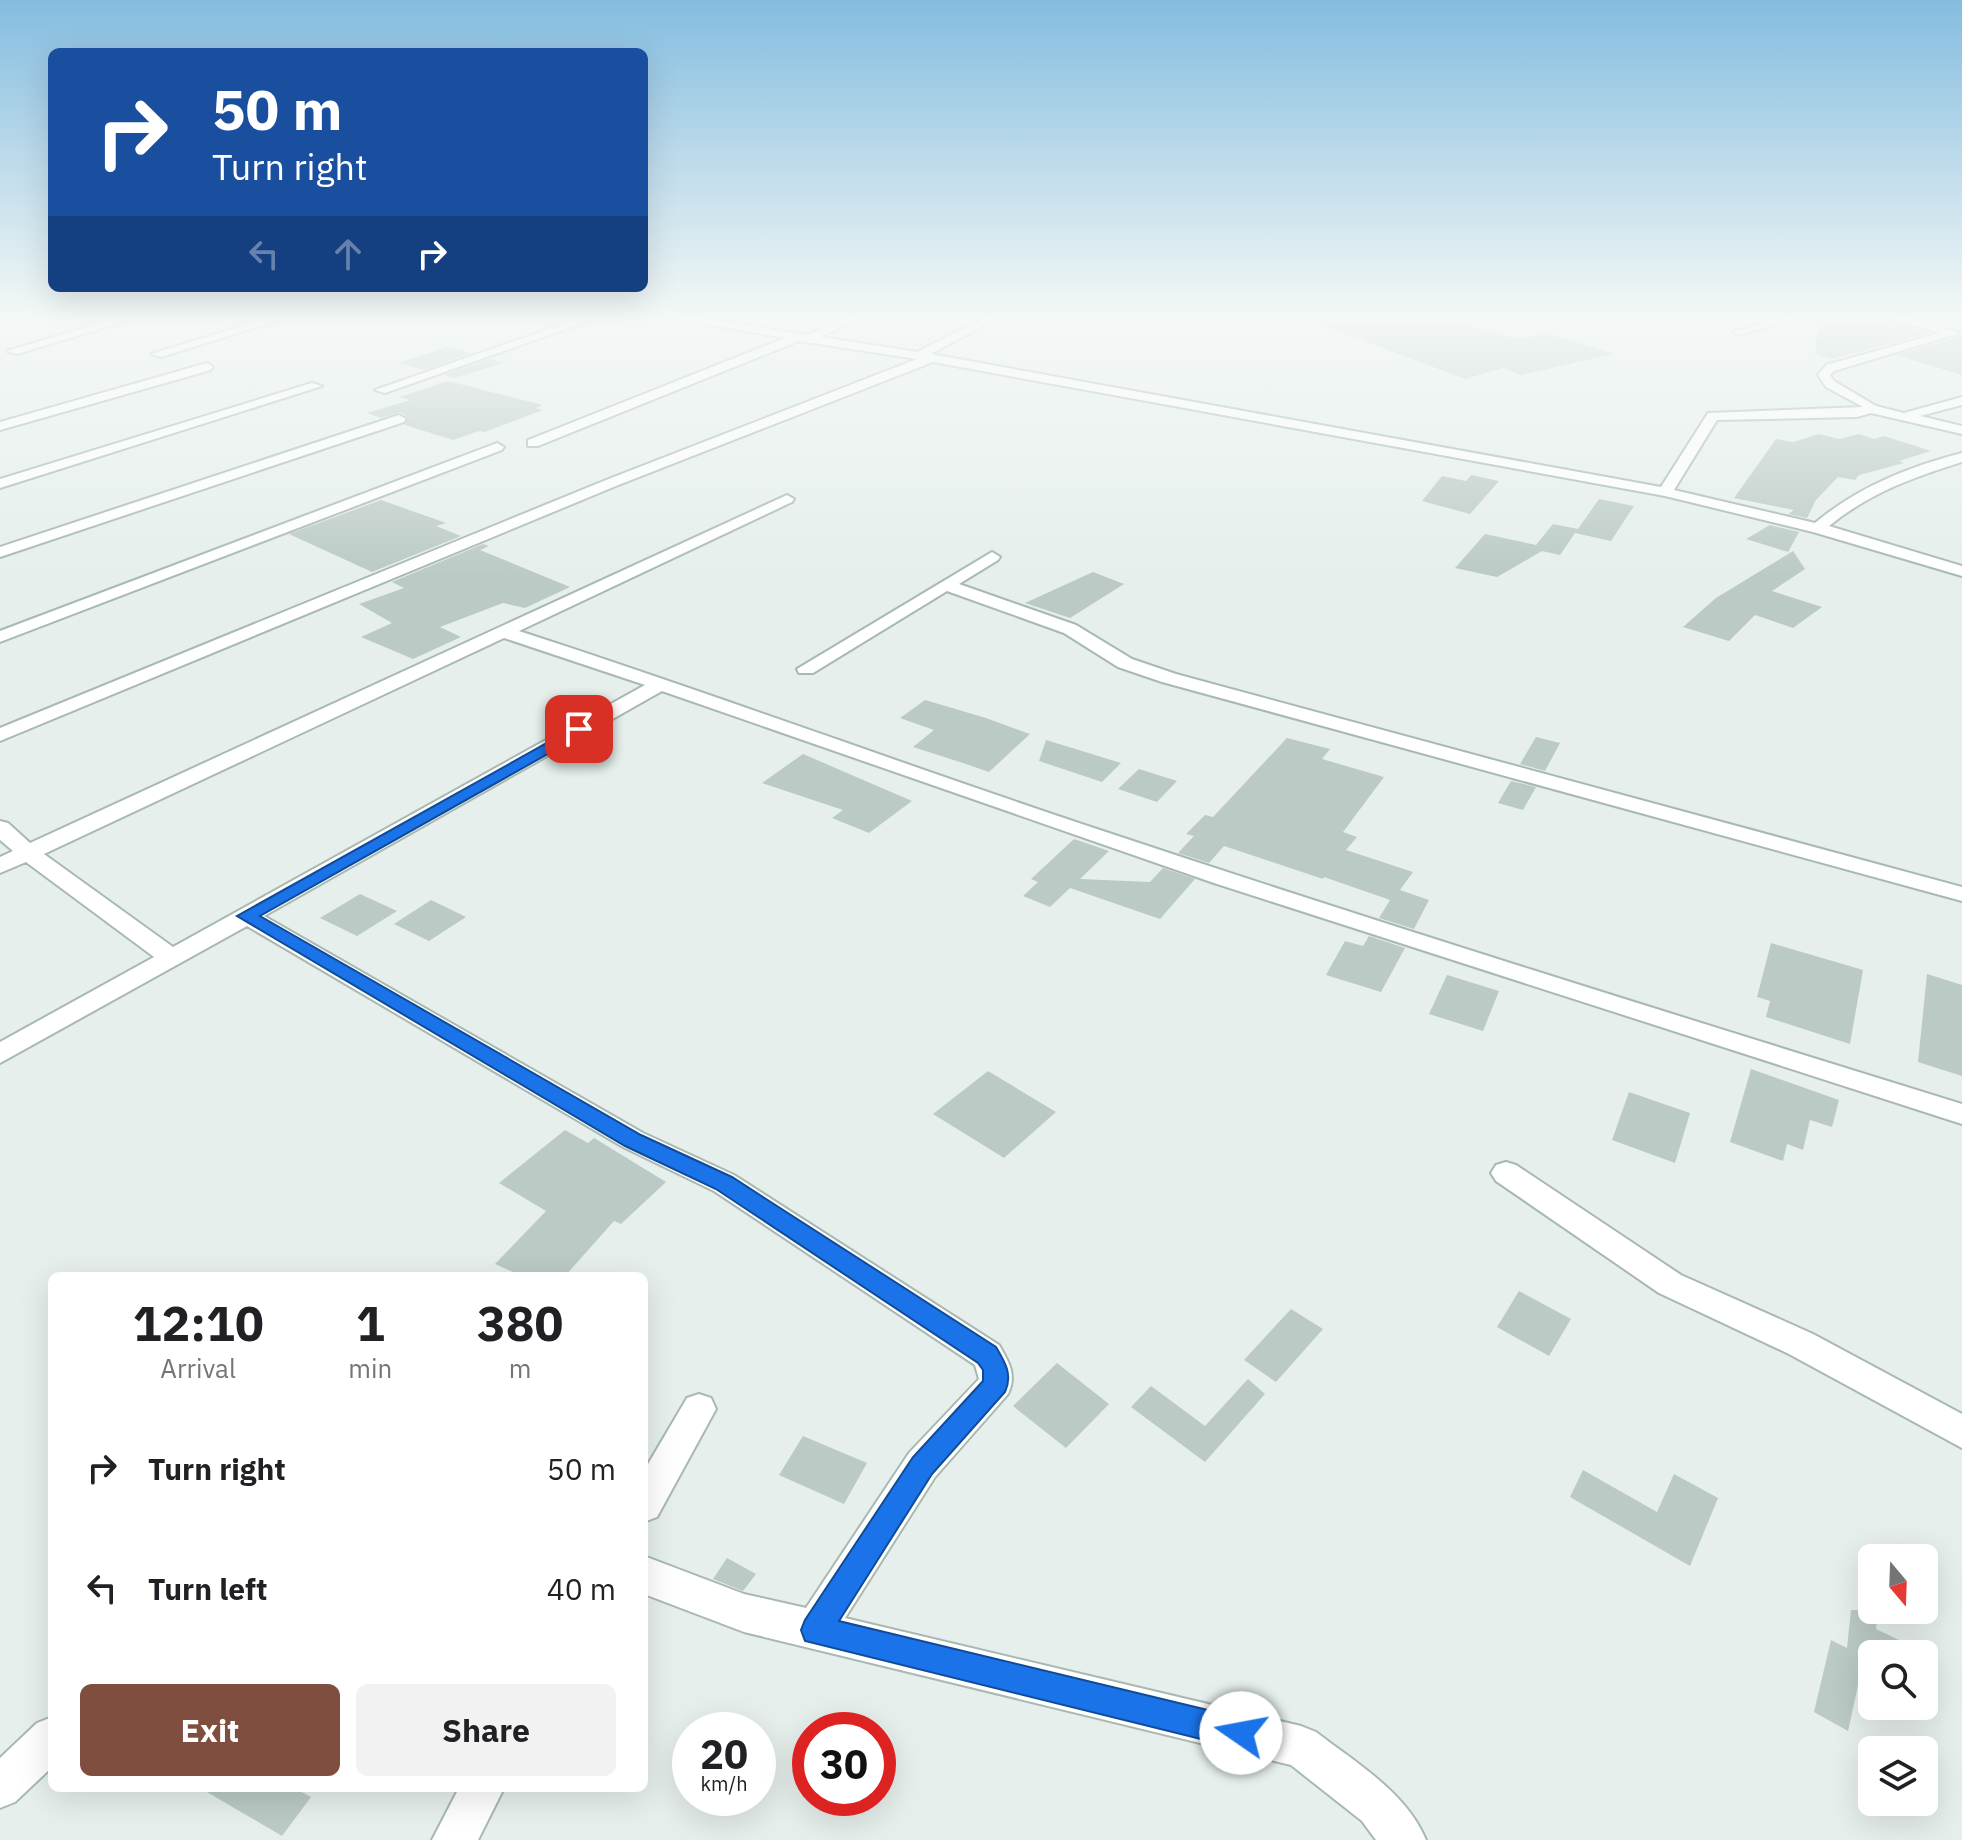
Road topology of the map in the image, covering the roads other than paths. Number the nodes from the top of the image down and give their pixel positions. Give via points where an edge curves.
1 (78, 404) edge
2 (258, 404) edge
3 (634, 404) edge
4 (808, 404) edge
5 (1182, 404) edge
6 (1867, 404) edge
7 (1951, 404) edge
8 (1871, 409) junction
9 (1902, 417) junction
10 (399, 419) dead end
11 (0, 426) edge
12 (1962, 430) edge
13 (533, 443) dead end
14 (497, 447) dead end
15 (1962, 457) edge
16 (0, 484) edge
17 (1665, 492) junction
18 (787, 499) dead end
19 (1818, 528) junction
20 (0, 552) edge
21 (992, 557) dead end
22 (1962, 571) edge
23 (946, 585) junction
24 (502, 631) junction
25 (0, 637) edge
26 (806, 669) dead end
27 (663, 683) junction
28 (0, 735) edge
29 (0, 828) edge
30 (28, 853) junction
31 (0, 866) edge
32 (1962, 894) edge
33 (246, 916) junction
34 (172, 958) junction
35 (0, 1054) edge
36 (1962, 1114) edge
37 (1506, 1173) dead end
38 (699, 1409) dead end
39 (1962, 1432) edge
40 (648, 1498) edge
41 (648, 1577) edge
42 (815, 1630) junction
43 (48, 1742) edge
44 (0, 1787) edge
45 (481, 1792) edge
46 (454, 1840) edge
47 (1404, 1840) edge

1 - 11 street
2 - 16 street
3 - 13 street
4 - 28 street
5 - 17 street
6 - 8 street
7 - 9 street
8 - 9 street
8 - 17 street via 1713,416
9 - 12 street
10 - 20 street
14 - 25 street
15 - 19 street via 1898,477 1848,501
17 - 19 street
18 - 24 street
19 - 22 street
21 - 23 street
23 - 26 street
23 - 32 street via 1070,629 1125,663 1169,678
24 - 27 street
24 - 30 street
27 - 33 street
27 - 36 street via 974,795 1487,965
29 - 30 street
30 - 31 street
30 - 34 street
33 - 34 street
33 - 42 street via 633,1140 724,1183 987,1355 996,1384 922,1465
34 - 35 street
37 - 39 street via 1670,1284 1801,1344
38 - 40 street
41 - 42 street via 744,1613
42 - 47 street via 1301,1747 1377,1806
43 - 44 street
45 - 46 street

